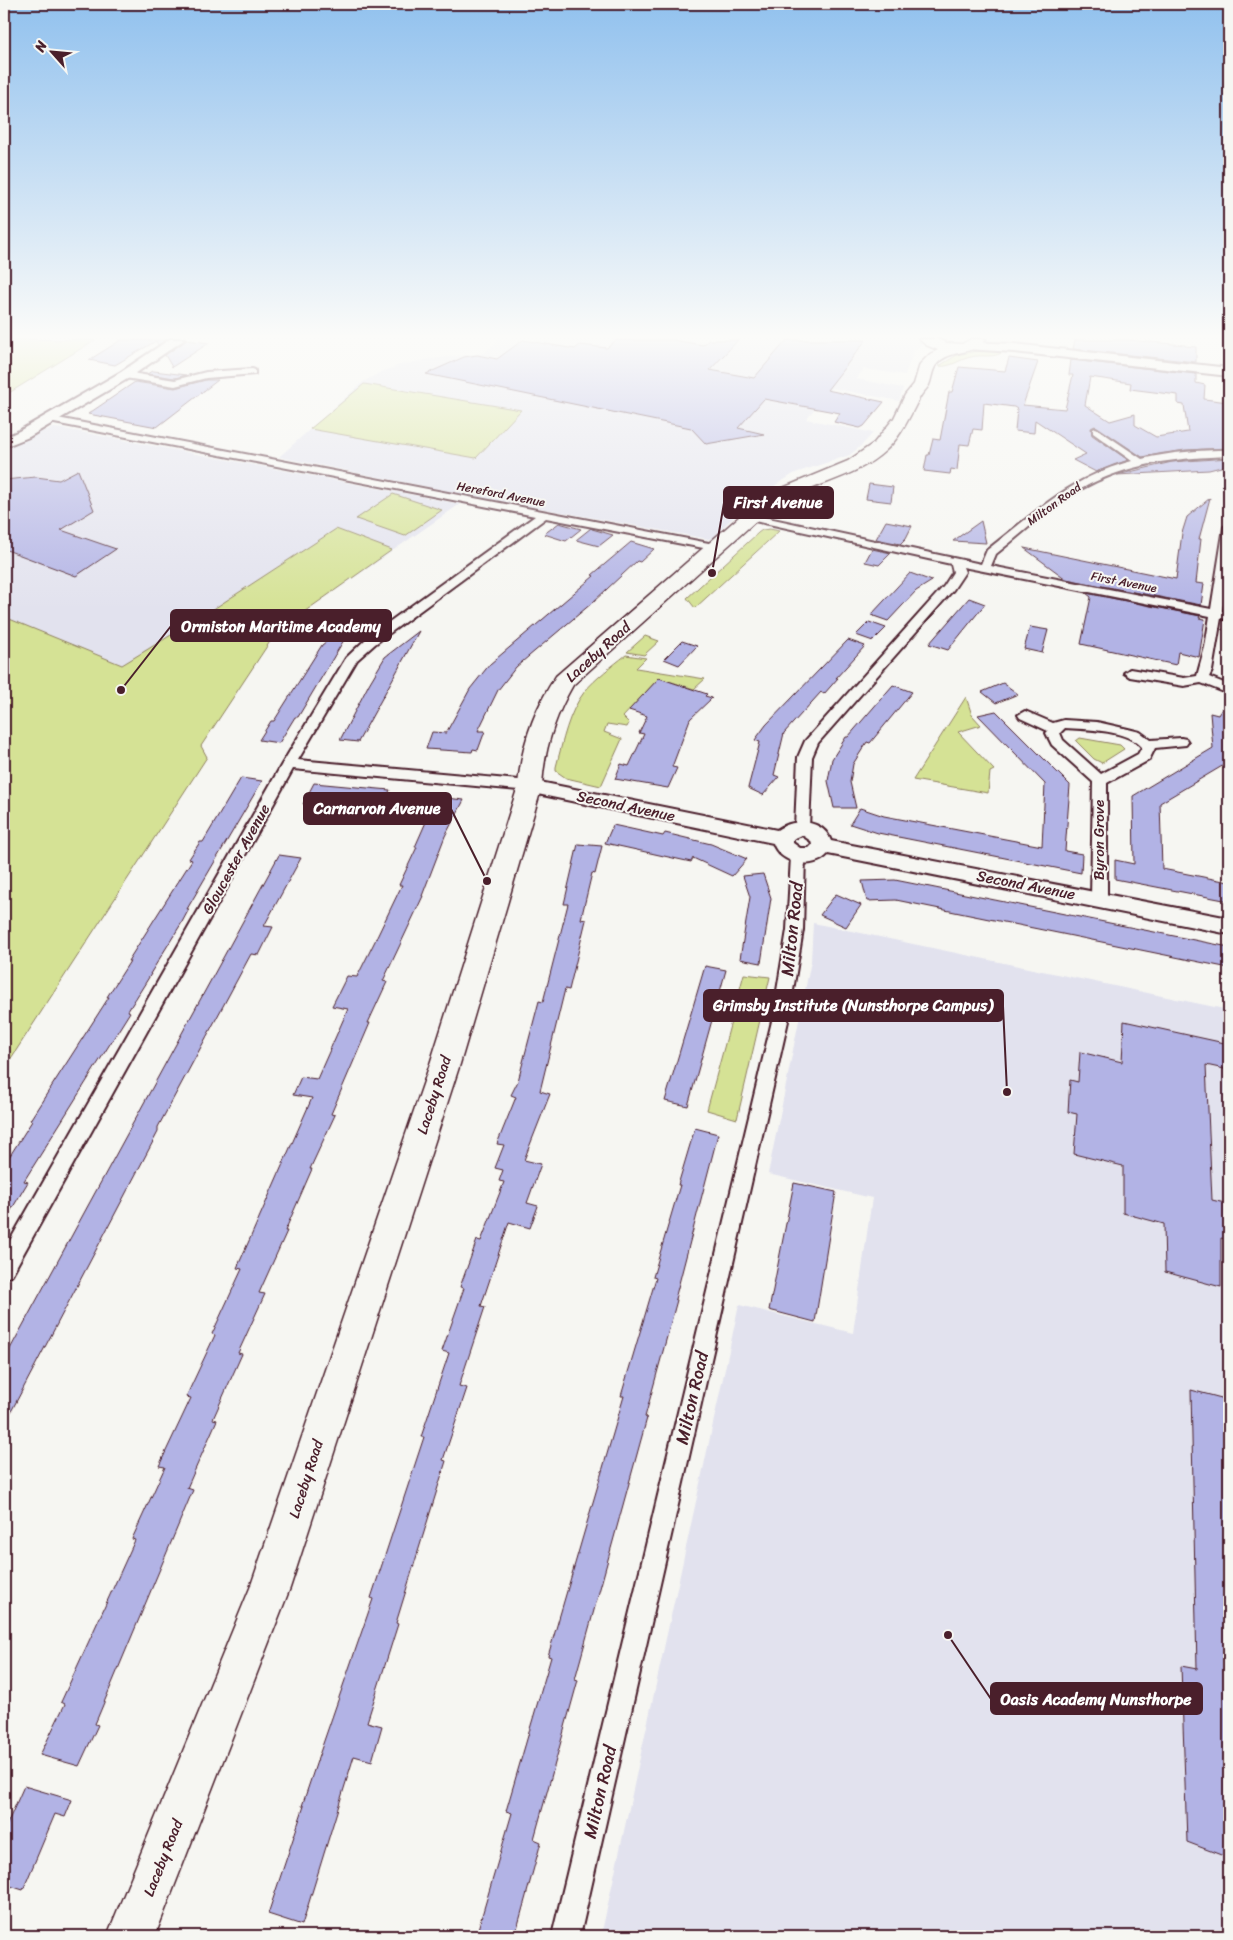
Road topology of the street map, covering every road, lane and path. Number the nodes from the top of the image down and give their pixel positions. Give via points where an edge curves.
1 (31, 430) edge
2 (102, 430) edge
3 (896, 430) edge
4 (1096, 430) dead end
5 (4, 443) edge
6 (1229, 452) edge
7 (1140, 462) junction
8 (543, 514) junction
9 (750, 517) junction
10 (1229, 527) edge
11 (714, 547) junction
12 (956, 562) junction
13 (985, 568) junction
14 (1216, 614) junction
15 (1229, 616) edge
16 (1130, 672) dead end
17 (1202, 679) junction
18 (1229, 690) edge
19 (1026, 715) dead end
20 (1055, 729) junction
21 (1181, 742) dead end
22 (1148, 744) junction
23 (290, 764) junction
24 (1100, 782) junction
25 (530, 786) junction
26 (802, 828) junction
27 (782, 838) junction
28 (823, 846) junction
29 (798, 856) junction
30 (1099, 899) junction
31 (1229, 926) edge
32 (4, 1270) edge
33 (131, 1936) edge
34 (566, 1936) edge

1 - 5 street
2 - 8 street, Hereford Avenue
3 - 9 highway, Laceby Road via 865,459 778,498
4 - 7 street
6 - 7 street, Milton Road
7 - 13 street, Milton Road via 1108,472 1075,488 991,552
8 - 11 street, Hereford Avenue
8 - 23 street, Gloucester Avenue via 359,650
9 - 11 highway, Laceby Road
9 - 12 street, First Avenue
10 - 14 street
11 - 25 highway, Laceby Road via 564,681 550,704 530,763
12 - 13 street, First Avenue
12 - 26 street via 959,572 949,588 812,741 805,757
13 - 14 street, First Avenue
14 - 15 street, First Avenue
14 - 17 street
16 - 17 street via 1184,682
17 - 18 street
19 - 20 street
20 - 22 street via 1070,724 1134,734
20 - 24 street, Byron Grove via 1053,733 1057,742
21 - 22 street
22 - 24 street, Byron Grove via 1144,757
23 - 25 street
23 - 32 street, Gloucester Avenue
24 - 30 street, Byron Grove
25 - 27 street, Second Avenue
25 - 33 highway, Laceby Road via 445,1064 270,1588
26 - 27 street via 789,831
26 - 28 street via 816,833
27 - 29 street via 786,850
28 - 29 street via 815,855
28 - 30 street, Second Avenue
29 - 34 street, Milton Road via 795,930 780,1021
30 - 31 street, Second Avenue

